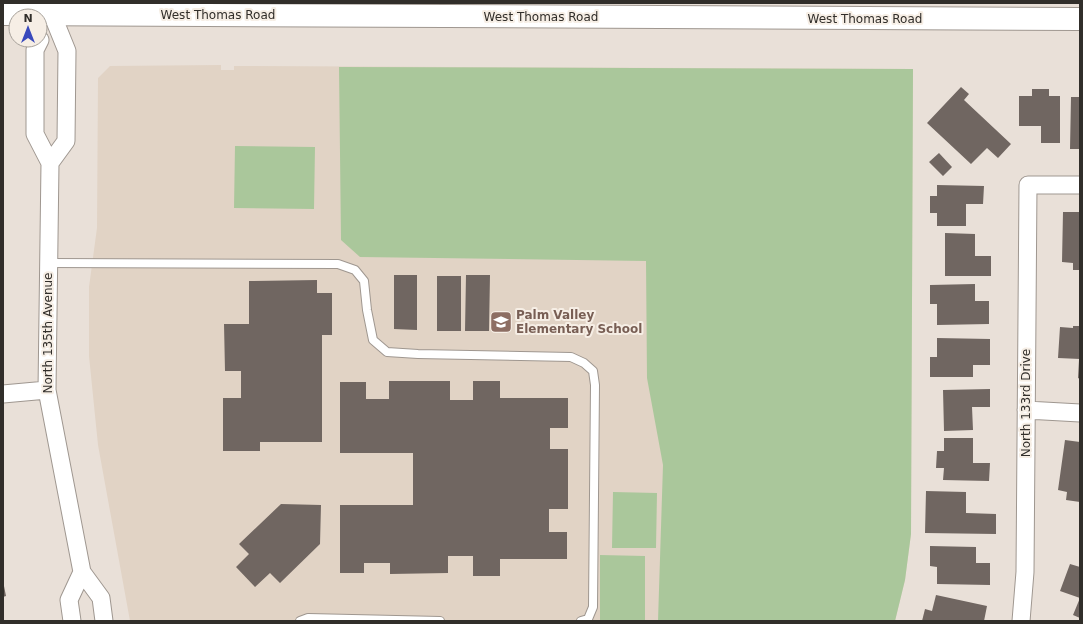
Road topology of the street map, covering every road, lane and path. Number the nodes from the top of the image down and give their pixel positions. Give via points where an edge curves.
1 (3, 14) edge
2 (52, 14) junction
3 (1080, 19) edge
4 (48, 23) edge
5 (36, 48) edge
6 (50, 163) junction
7 (1080, 185) edge
8 (48, 263) junction
9 (47, 390) junction
10 (3, 394) edge
11 (1026, 410) junction
12 (1080, 413) edge
13 (82, 572) junction
14 (72, 621) edge
15 (104, 621) edge
16 (300, 621) edge
17 (440, 621) edge
18 (581, 621) edge
19 (1021, 621) edge

1 - 2 main road, West Thomas Road
2 - 3 main road, West Thomas Road via 706,12
2 - 4 street, North 135th Avenue
2 - 6 street via 67,51 66,141
5 - 6 street, North 135th Avenue via 35,134
6 - 8 street, North 135th Avenue
7 - 11 street, North 133rd Drive via 1028,186
8 - 9 street, North 135th Avenue
8 - 18 lane via 338,264 355,270 364,281 373,340 387,352 571,357 584,362 593,371 595,385 593,607 588,620
9 - 10 street
9 - 13 street, North 135th Avenue
11 - 12 street
11 - 19 street, North 133rd Drive via 1025,572
13 - 14 street via 69,600
13 - 15 street, North 135th Avenue via 101,598
16 - 17 lane via 308,618

